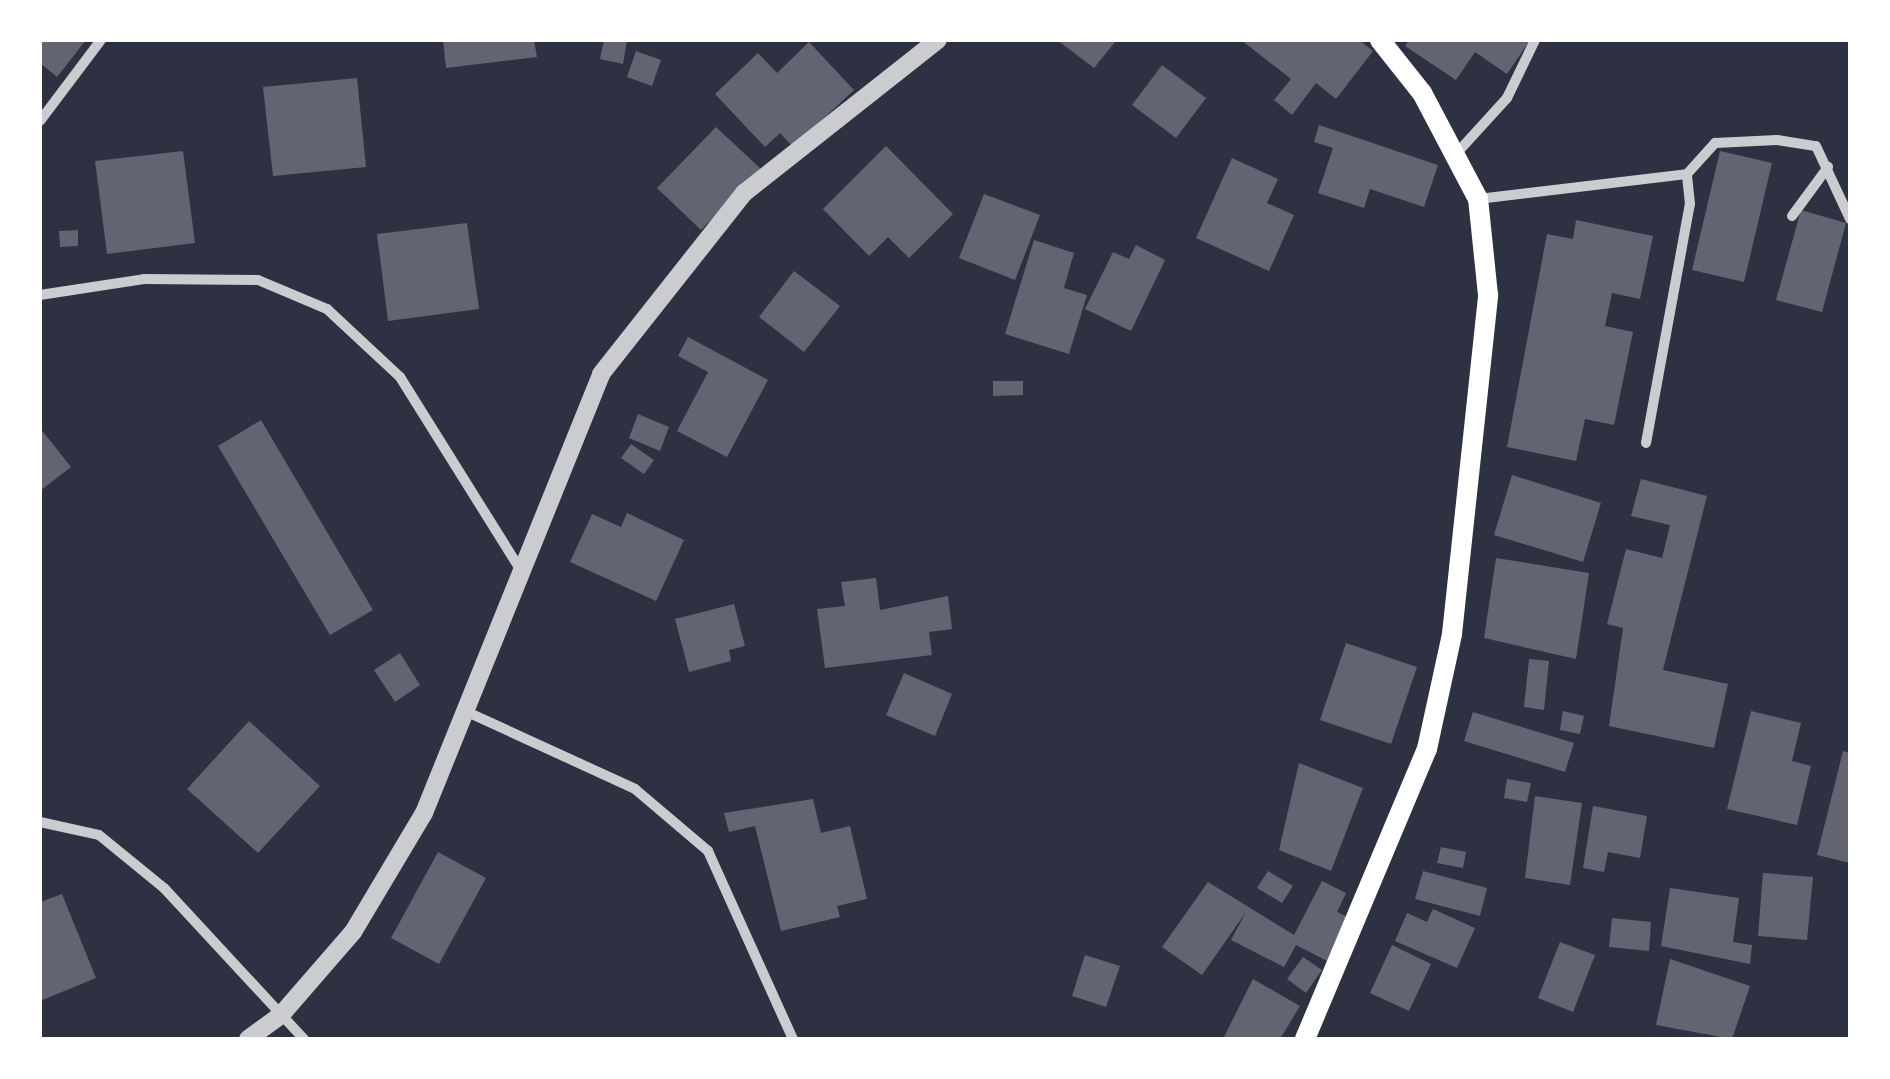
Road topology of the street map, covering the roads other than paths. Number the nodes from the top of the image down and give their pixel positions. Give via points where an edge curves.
1 (101, 40) edge
2 (938, 40) edge
3 (1380, 40) edge
4 (1535, 40) edge
5 (40, 122) edge
6 (1456, 154) junction
7 (1828, 167) junction
8 (1687, 174) junction
9 (1478, 198) junction
10 (1792, 216) dead end
11 (1850, 219) edge
12 (40, 295) edge
13 (1646, 443) dead end
14 (522, 571) junction
15 (464, 712) junction
16 (40, 822) edge
17 (281, 1016) junction
18 (248, 1039) edge
19 (304, 1039) edge
20 (793, 1039) edge
21 (1305, 1039) edge

1 - 5 street
2 - 14 street via 744,193 673,276 600,374
3 - 6 main road
4 - 6 street via 1507,98
6 - 9 main road
7 - 8 street via 1816,146 1799,142 1716,142
7 - 10 street
7 - 11 street
8 - 9 street
8 - 13 street via 1690,204
9 - 21 main road via 1488,295 1452,634 1420,766
12 - 14 street via 144,279 258,280 328,308 400,377
14 - 15 street
15 - 17 street via 424,813 353,932
15 - 20 street via 636,790 708,851
16 - 17 street via 99,835 164,888
17 - 18 street
17 - 19 street

